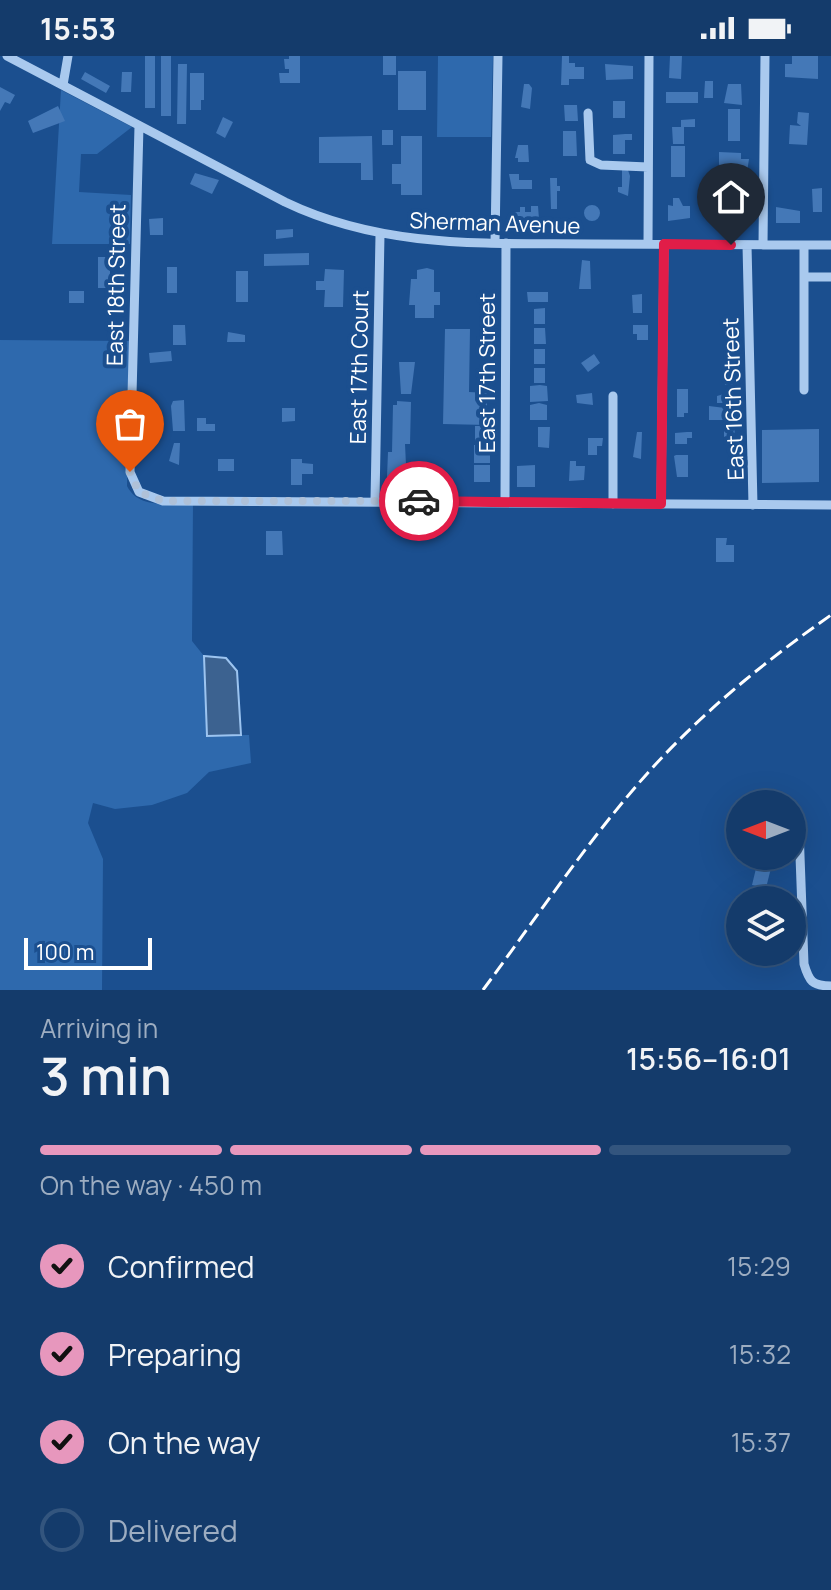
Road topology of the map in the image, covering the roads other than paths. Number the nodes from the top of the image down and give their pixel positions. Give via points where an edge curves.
1 (7, 56) edge
2 (68, 56) edge
3 (498, 56) edge
4 (649, 56) edge
5 (765, 56) edge
6 (63, 85) junction
7 (588, 113) dead end
8 (139, 126) junction
9 (648, 167) junction
10 (380, 235) junction
11 (495, 243) junction
12 (506, 243) junction
13 (648, 244) junction
14 (664, 244) junction
15 (747, 245) junction
16 (763, 245) junction
17 (804, 245) junction
18 (831, 245) edge
19 (804, 277) junction
20 (831, 277) edge
21 (804, 390) dead end
22 (613, 396) dead end
23 (375, 500) junction
24 (505, 502) junction
25 (613, 504) junction
26 (661, 504) junction
27 (753, 505) junction
28 (831, 505) edge
29 (801, 870) edge
30 (831, 986) edge

1 - 6 street, Sherman Avenue
2 - 6 street
3 - 11 street
4 - 9 street
5 - 16 street
6 - 8 street, Sherman Avenue
7 - 9 street via 590,160
8 - 10 street, Sherman Avenue via 299,209
8 - 23 street, East 18th Street via 130,472 139,492 163,501
9 - 13 street
10 - 11 street, Sherman Avenue
10 - 23 street, East 17th Court
11 - 12 street, Sherman Avenue
12 - 13 street, Sherman Avenue
12 - 24 street, East 17th Street
13 - 14 street, Sherman Avenue
14 - 15 street, Sherman Avenue
14 - 26 street
15 - 16 street, Sherman Avenue
15 - 27 street, East 16th Street
16 - 17 street, Sherman Avenue
17 - 18 street, Sherman Avenue
17 - 19 street
19 - 20 street
19 - 21 street
22 - 25 street
23 - 24 street
24 - 25 street
25 - 26 street
26 - 27 street
27 - 28 street
29 - 30 street via 804,964 814,984

